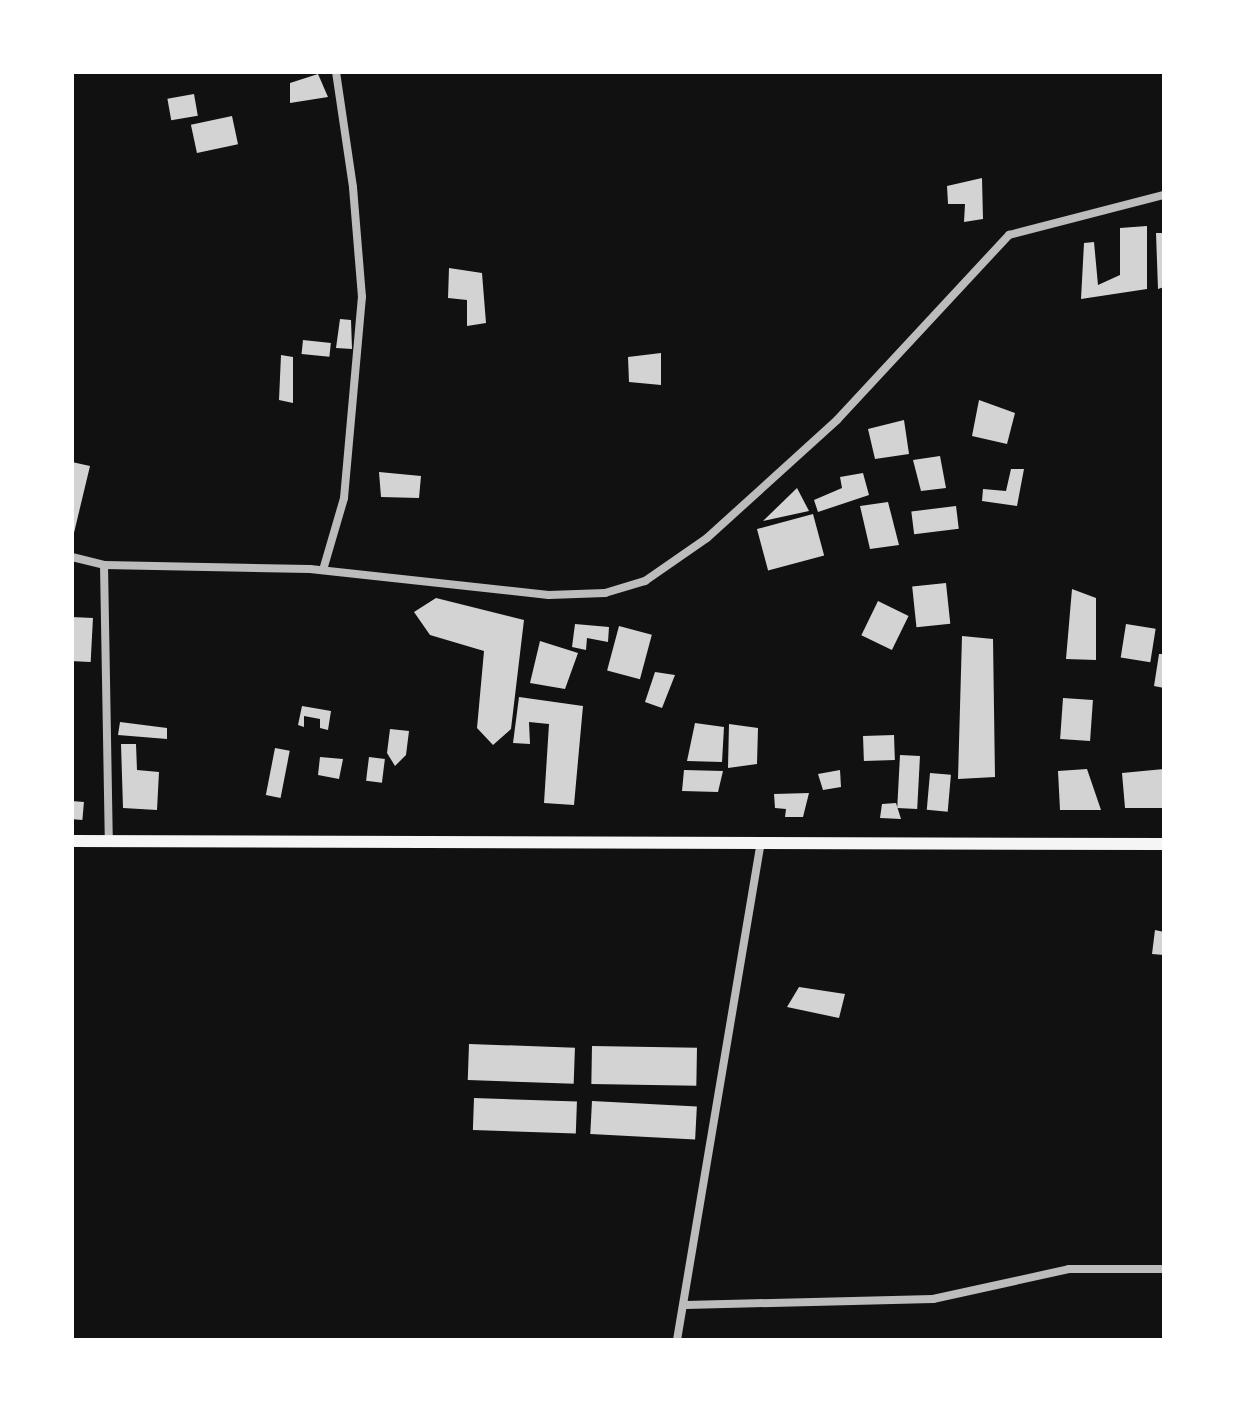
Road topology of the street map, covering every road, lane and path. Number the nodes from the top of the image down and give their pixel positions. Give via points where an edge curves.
1 (336, 72) edge
2 (1164, 195) edge
3 (72, 557) edge
4 (104, 565) junction
5 (323, 570) junction
6 (72, 841) edge
7 (109, 841) junction
8 (761, 841) junction
9 (1164, 844) edge
10 (1164, 1269) edge
11 (686, 1305) junction
12 (677, 1340) edge

1 - 5 street via 362,297 344,498
2 - 5 street via 1009,235 837,420 707,538 645,581 605,593 549,595
3 - 4 street
4 - 5 street
4 - 7 street
6 - 7 main road
7 - 8 main road
8 - 9 main road
8 - 11 street
10 - 11 street via 1069,1269 933,1299
11 - 12 street

